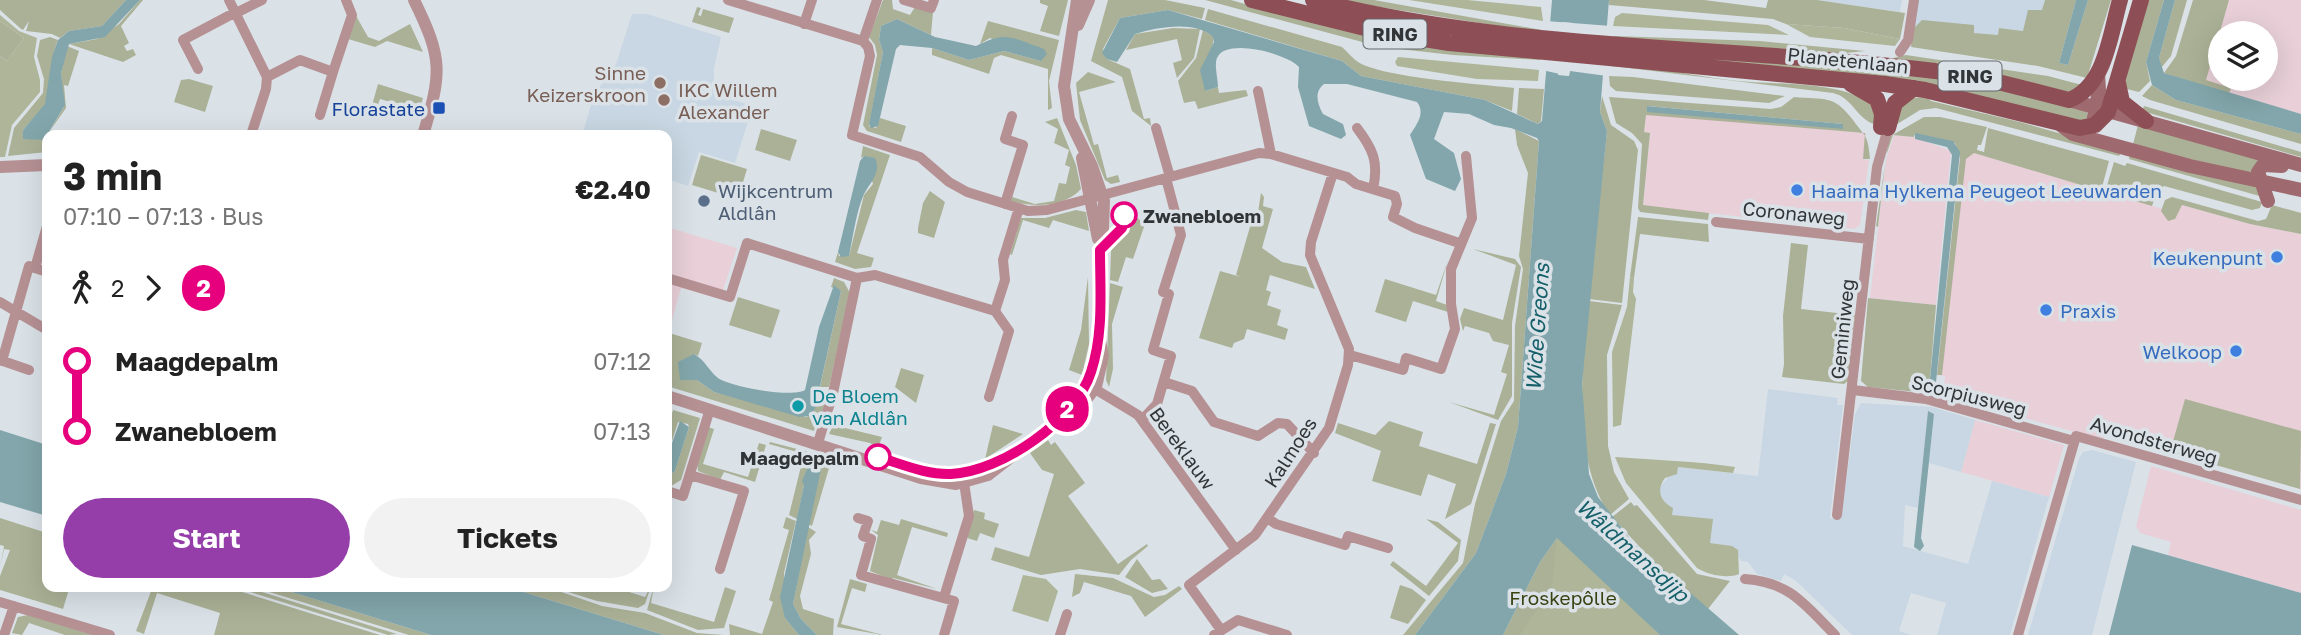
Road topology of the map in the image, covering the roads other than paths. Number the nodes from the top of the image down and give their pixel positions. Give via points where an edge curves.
1 (229, 0) edge
2 (262, 0) edge
3 (346, 0) edge
4 (414, 0) edge
5 (728, 0) edge
6 (812, 0) edge
7 (877, 0) edge
8 (904, 0) edge
9 (934, 0) edge
10 (1077, 0) edge
11 (1088, 0) edge
12 (1252, 0) edge
13 (1313, 0) edge
14 (1914, 0) edge
15 (2120, 0) edge
16 (2141, 0) edge
17 (236, 13) junction
18 (804, 24) junction
19 (1074, 35) junction
20 (863, 41) junction
21 (1541, 45) junction
22 (1611, 51) junction
23 (1900, 52) joint
24 (1868, 64) junction
25 (198, 69) dead end
26 (333, 72) junction
27 (2098, 73) junction
28 (267, 77) junction
29 (1847, 80) junction
30 (2118, 82) junction
31 (1913, 88) junction
32 (1258, 91) dead end
33 (2069, 100) junction
34 (2102, 110) junction
35 (320, 115) dead end
36 (1012, 116) dead end
37 (2146, 121) junction
38 (2061, 125) junction
39 (2095, 125) junction
40 (1156, 128) dead end
41 (1357, 128) dead end
42 (1884, 128) junction
43 (253, 130) edge
44 (424, 130) edge
45 (2114, 146) junction
46 (1271, 153) junction
47 (1466, 156) dead end
48 (2297, 164) edge
49 (42, 165) edge
50 (0, 167) edge
51 (1332, 173) junction
52 (1168, 178) junction
53 (2263, 183) junction
54 (1373, 189) junction
55 (2301, 190) edge
56 (1097, 197) junction
57 (1005, 204) junction
58 (1019, 208) junction
59 (1716, 222) dead end
60 (1869, 239) junction
61 (1459, 243) junction
62 (42, 244) edge
63 (35, 268) junction
64 (42, 270) edge
65 (857, 278) junction
66 (672, 280) edge
67 (0, 302) edge
68 (17, 309) junction
69 (995, 311) junction
70 (42, 326) edge
71 (1350, 355) junction
72 (1, 361) edge
73 (29, 369) dead end
74 (1164, 382) junction
75 (1090, 386) junction
76 (1853, 390) junction
77 (989, 397) dead end
78 (672, 398) edge
79 (709, 410) junction
80 (1142, 420) junction
81 (2074, 441) junction
82 (818, 443) junction
83 (1314, 453) junction
84 (690, 475) junction
85 (963, 478) junction
86 (672, 493) edge
87 (2301, 500) edge
88 (1837, 515) dead end
89 (858, 518) dead end
90 (1267, 518) junction
91 (1388, 548) dead end
92 (1236, 550) junction
93 (720, 569) dead end
94 (1745, 579) dead end
95 (944, 597) junction
96 (0, 601) edge
97 (14, 606) junction
98 (1067, 614) dead end
99 (1218, 632) edge
100 (4, 635) edge
101 (110, 635) edge
102 (944, 635) edge
103 (1060, 635) edge
104 (1287, 635) edge
105 (1835, 635) edge
106 (2018, 635) edge

1 - 17 street
2 - 17 street
3 - 26 street via 352,15
4 - 44 street via 438,62 437,87
5 - 18 street
6 - 18 street
7 - 20 street
8 - 9 street via 931,8
10 - 19 street
11 - 19 street
12 - 21 main road, RING via 1381,32 1449,43
13 - 21 main road, RING
14 - 23 street via 1908,40
15 - 27 main road
16 - 30 main road
17 - 25 street via 184,40
17 - 28 street
18 - 20 street
19 - 56 street via 1064,86 1067,111
20 - 57 street via 870,56 852,135 920,157 960,189
21 - 22 main road, RING
22 - 24 main road, Planetenlaan / RING
22 - 29 main road, Planetenlaan / RING
23 - 24 main road
24 - 33 main road, Planetenlaan / RING via 1957,74
26 - 28 street via 300,60
26 - 35 street
27 - 33 main road via 2090,88
27 - 34 main road
28 - 43 street
29 - 31 main road, Planetenlaan / RING
29 - 42 main road via 1877,99
30 - 34 main road
30 - 37 main road via 2122,102
31 - 38 main road, Planetenlaan / RING
31 - 42 main road via 1892,107
32 - 46 street
33 - 34 main road, Planetenlaan
34 - 37 main road, Planetenlaan
34 - 39 main road
36 - 57 street via 1005,139 1023,145
37 - 48 main road, Planetenlaan
38 - 39 main road, RING
38 - 45 main road, Planetenlaan via 2073,134
39 - 45 main road
40 - 52 street
41 - 54 street via 1376,156
42 - 60 street, Geminiweg
45 - 53 main road, Planetenlaan
46 - 51 street
46 - 52 street
47 - 61 street via 1472,218
48 - 53 main road via 2260,166 2258,175
49 - 50 street
51 - 54 street
51 - 71 street via 1310,255
52 - 56 street
52 - 74 street via 1181,235 1163,292 1169,294 1153,350 1171,356
53 - 55 main road, Planetenlaan
54 - 61 street via 1395,196 1393,216
56 - 58 street via 1047,209
56 - 75 street via 1099,336
57 - 58 street
58 - 69 street via 1003,260 1005,280
59 - 60 street, Coronaweg
60 - 76 street, Geminiweg
61 - 71 street via 1451,269 1455,329 1441,369 1406,358 1403,370
62 - 63 street
63 - 64 street
63 - 68 street via 29,266
65 - 66 street via 747,243 730,297
65 - 69 street via 875,275
65 - 82 street
67 - 68 street
68 - 70 street
68 - 72 street
69 - 77 street via 1009,331
71 - 83 street, Kalmoes via 1329,428
72 - 73 street
74 - 80 street via 1155,409
74 - 83 street via 1192,391 1214,422 1258,436 1278,423 1287,424
75 - 80 street, Bereklauw via 1126,405
75 - 85 street via 1061,418 988,475
76 - 81 street, Scorpiusweg via 1926,399
76 - 88 street, Geminiweg
78 - 79 street
79 - 82 street
79 - 84 street
80 - 92 street, Bereklauw
81 - 87 street, Avondsterweg via 2076,436
81 - 106 street, Avondsterweg
82 - 85 street via 921,478 946,484
83 - 90 street, Kalmoes
84 - 86 street via 683,496
84 - 93 street via 744,491
85 - 95 street via 969,516
89 - 95 street via 867,521 863,536 872,539 861,575
90 - 91 street via 1345,545 1348,536
90 - 92 street, Kalmoes
92 - 99 street, Kalmoes via 1189,585
94 - 105 street via 1767,580 1785,588
95 - 102 street via 954,601
96 - 97 street
97 - 100 street
97 - 101 street
98 - 103 street
99 - 104 street via 1238,620

